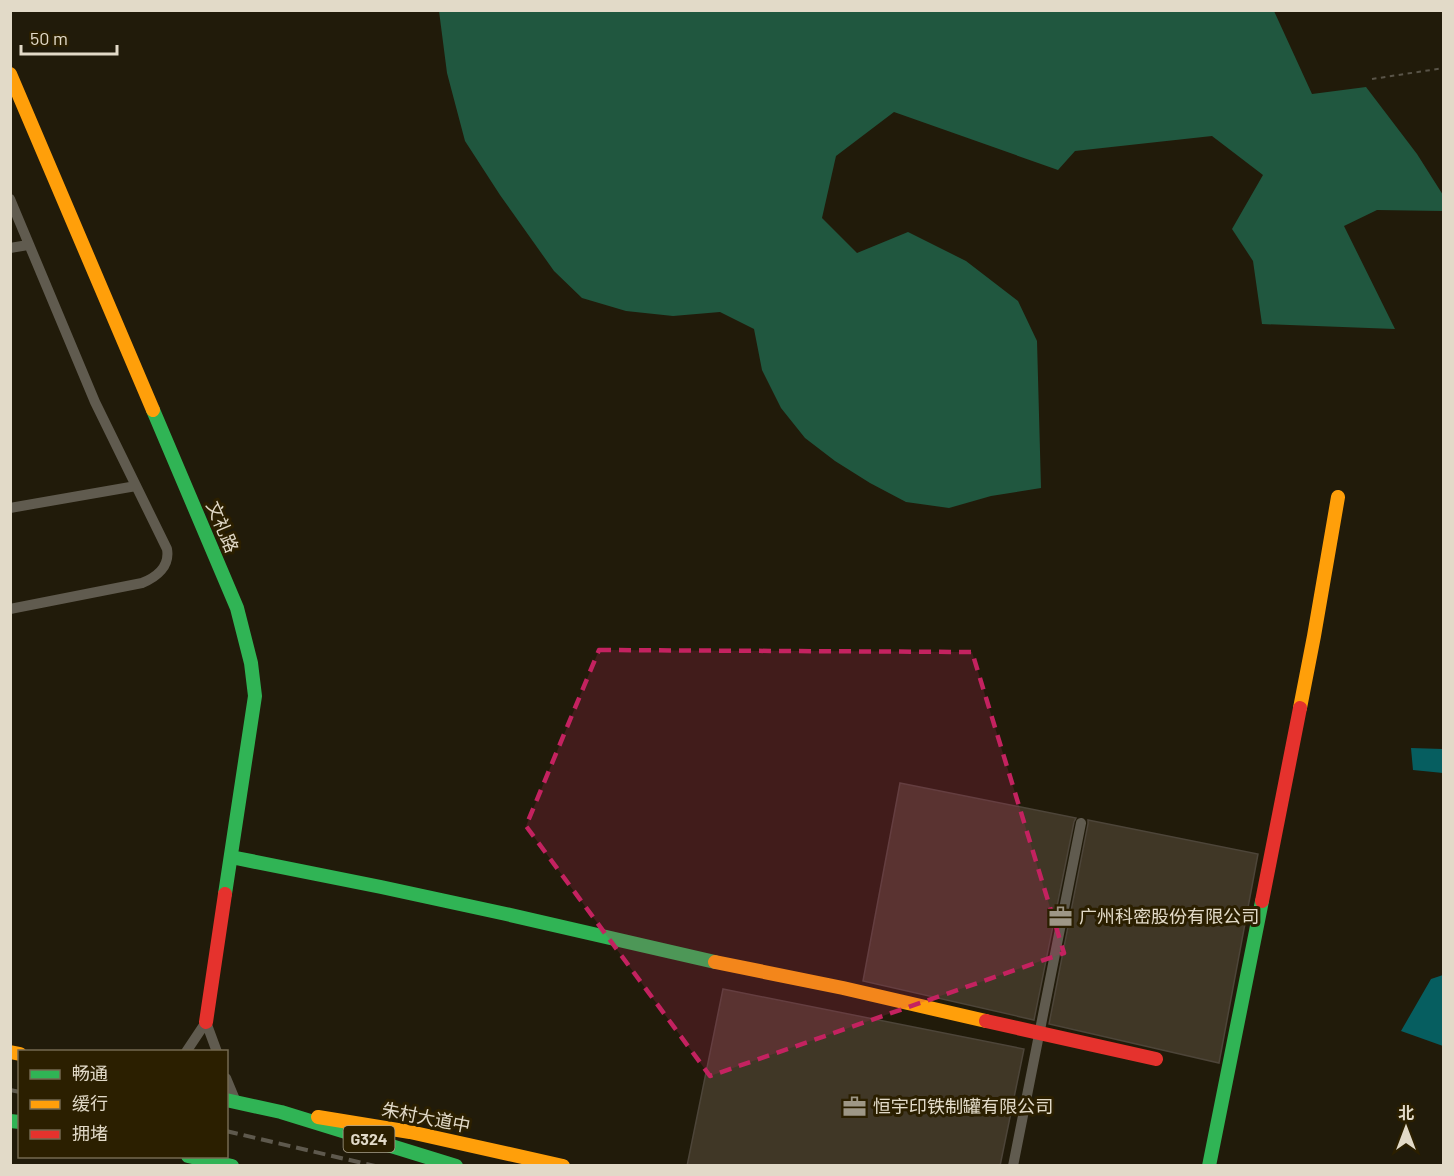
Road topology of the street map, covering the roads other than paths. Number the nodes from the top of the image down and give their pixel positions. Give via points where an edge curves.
1 (10, 74) edge
2 (10, 199) edge
3 (28, 245) junction
4 (10, 248) edge
5 (136, 486) junction
6 (1338, 496) dead end
7 (10, 508) edge
8 (10, 609) edge
9 (1081, 824) dead end
10 (231, 857) junction
11 (206, 1022) junction
12 (1039, 1034) junction
13 (187, 1050) edge
14 (216, 1050) edge
15 (1156, 1059) dead end
16 (231, 1101) edge
17 (281, 1112) junction
18 (197, 1158) edge
19 (232, 1166) edge
20 (456, 1166) edge
21 (562, 1166) edge
22 (1013, 1166) edge
23 (1209, 1166) edge

1 - 10 main road, 文礼路 via 237,608 255,696
2 - 3 street
3 - 4 street
3 - 5 street via 94,402
5 - 7 street
5 - 8 street via 167,549 160,572 142,583
6 - 23 main road
9 - 12 street
10 - 11 main road, 文礼路
10 - 12 main road via 495,911
11 - 13 street
11 - 14 street
12 - 15 main road
12 - 22 street
16 - 17 main road, 朱村大道中 / G324
17 - 20 main road, 朱村大道中 / G324
17 - 21 main road, 朱村大道中 via 345,1120
18 - 19 main road

